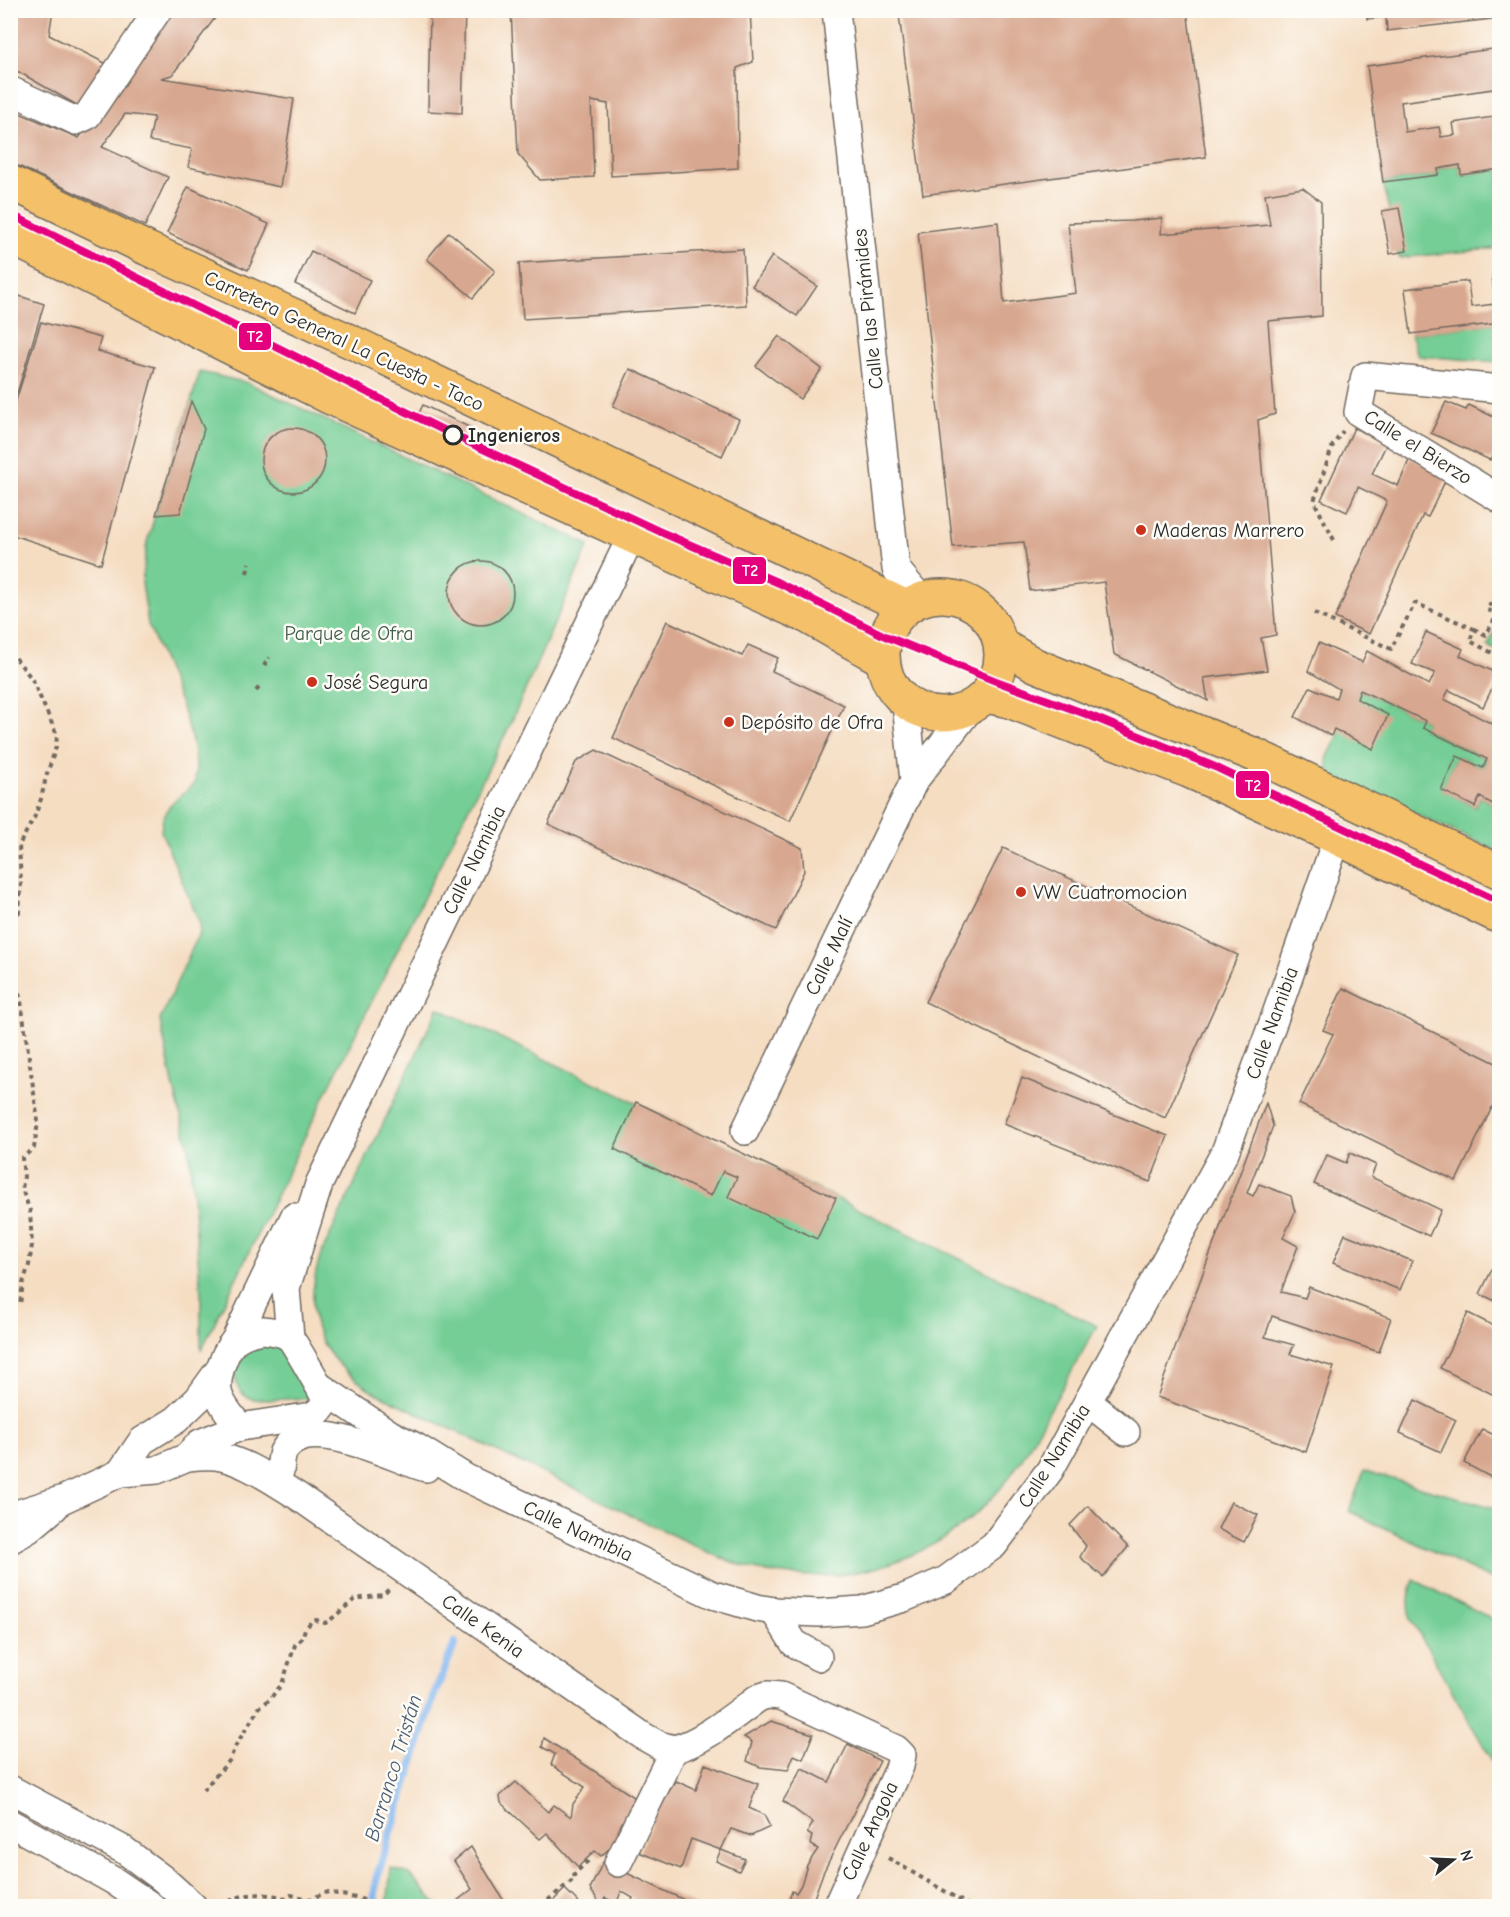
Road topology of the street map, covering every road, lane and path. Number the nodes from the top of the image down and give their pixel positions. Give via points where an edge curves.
1 (158, 10) edge
2 (836, 10) edge
3 (10, 90) edge
4 (10, 182) edge
5 (10, 237) edge
6 (1500, 389) edge
7 (1358, 412) junction
8 (1500, 499) edge
9 (631, 537) junction
10 (1334, 540) dead end
11 (249, 563) dead end
12 (247, 573) dead end
13 (1500, 586) edge
14 (914, 603) junction
15 (1314, 613) dead end
16 (1474, 629) junction
17 (1001, 645) junction
18 (10, 651) edge
19 (269, 657) dead end
20 (1500, 657) edge
21 (883, 660) junction
22 (264, 666) dead end
23 (262, 684) dead end
24 (256, 691) dead end
25 (979, 702) junction
26 (906, 703) junction
27 (914, 781) junction
28 (1337, 838) junction
29 (1500, 872) edge
30 (1500, 917) edge
31 (10, 924) edge
32 (10, 958) edge
33 (745, 1131) dead end
34 (319, 1184) junction
35 (20, 1304) dead end
36 (290, 1338) junction
37 (235, 1340) junction
38 (219, 1370) junction
39 (322, 1388) junction
40 (1088, 1402) junction
41 (312, 1416) junction
42 (281, 1422) junction
43 (242, 1427) junction
44 (1126, 1432) dead end
45 (390, 1434) junction
46 (187, 1457) junction
47 (120, 1473) junction
48 (275, 1475) junction
49 (466, 1478) junction
50 (64, 1499) junction
51 (14, 1515) edge
52 (10, 1540) edge
53 (385, 1557) junction
54 (774, 1611) junction
55 (818, 1657) dead end
56 (674, 1749) junction
57 (10, 1789) edge
58 (203, 1790) dead end
59 (10, 1823) edge
60 (865, 1842) junction
61 (618, 1863) joint
62 (365, 1899) dead end
63 (151, 1906) edge
64 (193, 1906) edge
65 (222, 1906) edge
66 (541, 1906) edge
67 (837, 1906) edge
68 (970, 1906) edge

1 - 3 street via 87,116 76,121
2 - 14 street, Calle las Pirámides via 896,569
4 - 14 main road, Carretera General La Cuesta - Taco via 557,442
5 - 9 main road via 329,397
6 - 7 street, Calle el Bierzo via 1365,376
7 - 8 street, Calle el Bierzo
7 - 10 path via 1332,445 1314,501
9 - 21 main road via 808,617
9 - 34 street, Calle Namibia
11 - 12 path
13 - 16 path via 1487,610 1498,613 1486,635
14 - 17 main road via 938,595 972,603 995,628
14 - 21 main road via 892,622 885,636
15 - 16 path via 1391,649 1414,603
16 - 20 path via 1470,642
17 - 25 main road via 996,681
17 - 29 main road via 1035,664 1255,755
18 - 31 path via 32,679 57,735 38,808 20,845 20,912
19 - 22 path
21 - 26 main road via 886,677
23 - 24 path
25 - 26 main road via 954,714 936,715
25 - 27 street, Calle Malí
25 - 28 main road via 1009,701 1190,771
26 - 27 street
27 - 33 street, Calle Malí
28 - 30 main road
28 - 40 street, Calle Namibia via 1226,1152
32 - 35 path via 21,1001 38,1122 34,1148 22,1158 22,1189 30,1211 32,1245
34 - 36 street, Calle Namibia via 286,1288
34 - 37 street, Calle Namibia via 290,1224
36 - 37 street via 263,1329
36 - 39 street
37 - 38 street
38 - 43 street via 218,1392
38 - 47 street via 183,1413 142,1441
39 - 41 street via 322,1410
39 - 45 street, Calle Namibia
40 - 44 street
40 - 54 street, Calle Namibia via 1050,1470 1022,1510 994,1545 960,1572 904,1598 862,1610
41 - 42 street
41 - 45 street, Calle Namibia
42 - 43 street
42 - 48 street via 270,1445
43 - 46 street via 200,1443
43 - 48 street, Calle Kenia
45 - 49 street, Calle Namibia
46 - 47 street via 157,1470
46 - 48 street via 214,1456
47 - 50 street
48 - 49 street, Calle Namibia via 283,1452 291,1444 306,1436 325,1436 367,1445 408,1463
48 - 53 street, Calle Kenia via 296,1495
49 - 54 street, Calle Namibia via 714,1595
50 - 51 street
50 - 52 street
53 - 56 street, Calle Kenia via 643,1736
53 - 58 path via 376,1572 389,1589 383,1595 356,1599 328,1622 311,1622 295,1645 282,1684 259,1708 229,1761
54 - 55 street via 794,1643
56 - 60 street, Calle Angola via 696,1741 767,1695 781,1696 897,1749 902,1755 900,1766
56 - 61 street
57 - 64 street via 124,1850
59 - 63 street
60 - 67 street, Calle Angola
60 - 68 path
61 - 66 path via 594,1855 574,1874 576,1878
62 - 65 path via 328,1892 310,1899 265,1893 230,1900

